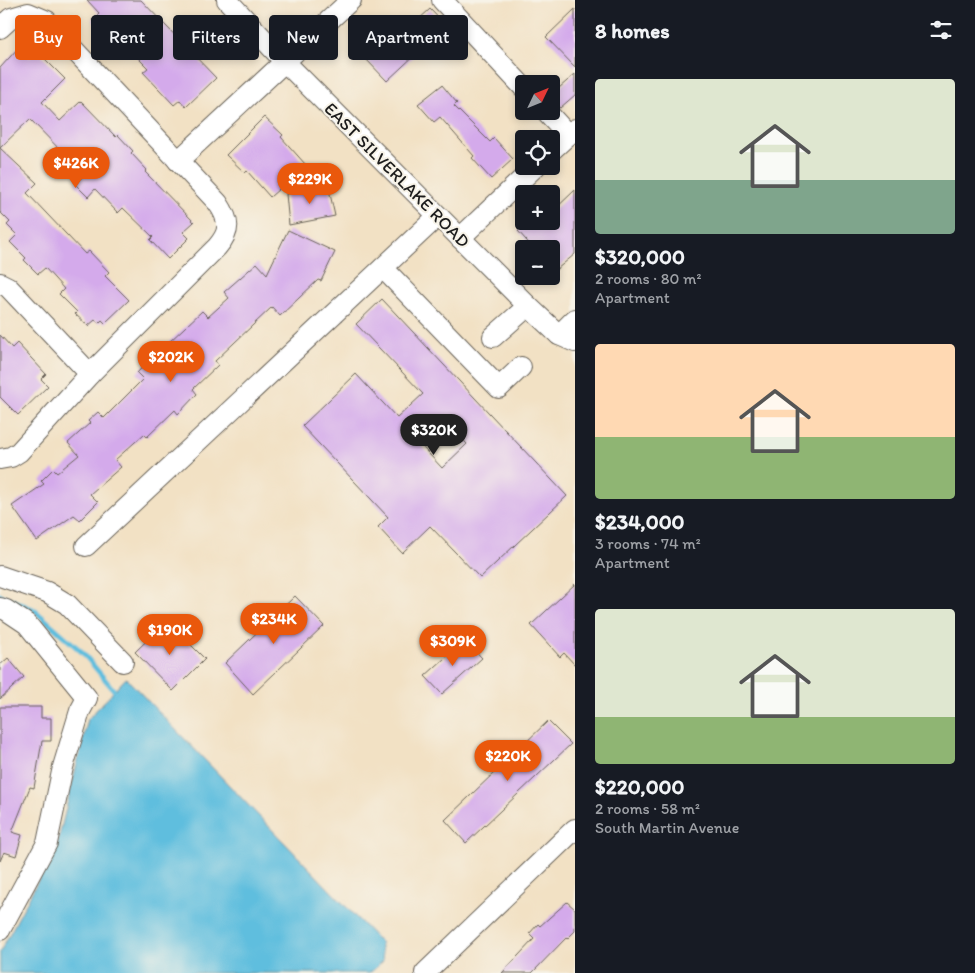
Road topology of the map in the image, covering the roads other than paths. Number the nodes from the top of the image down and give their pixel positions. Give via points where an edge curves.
1 (227, 0) edge
2 (351, 0) edge
3 (442, 0) edge
4 (0, 28) edge
5 (284, 62) junction
6 (515, 78) edge
7 (557, 120) edge
8 (572, 132) edge
9 (560, 143) edge
10 (178, 161) junction
11 (526, 175) edge
12 (438, 216) junction
13 (460, 238) junction
14 (383, 268) junction
15 (0, 283) edge
16 (528, 306) junction
17 (575, 319) edge
18 (493, 337) dead end
19 (567, 338) edge
20 (521, 367) dead end
21 (90, 374) junction
22 (0, 459) edge
23 (86, 546) dead end
24 (0, 576) edge
25 (0, 608) edge
26 (123, 662) dead end
27 (575, 829) edge
28 (0, 930) edge
29 (425, 973) edge

1 - 5 street, EAST SILVERLAKE ROAD
2 - 5 street
3 - 6 street
4 - 10 street via 15,16 32,10 47,21
5 - 10 street
5 - 12 street, EAST SILVERLAKE ROAD
7 - 8 street
8 - 9 street
10 - 21 street via 234,220 218,247
11 - 13 street
12 - 13 street, EAST SILVERLAKE ROAD
12 - 14 street
13 - 16 street, EAST SILVERLAKE ROAD
14 - 20 street via 498,388
14 - 23 street
15 - 21 street via 8,287
16 - 18 street
16 - 19 street, EAST SILVERLAKE ROAD
17 - 19 street
21 - 22 street via 19,452
24 - 26 street via 47,592 67,604
25 - 28 street via 27,624 87,698 63,767 47,843
27 - 29 street

